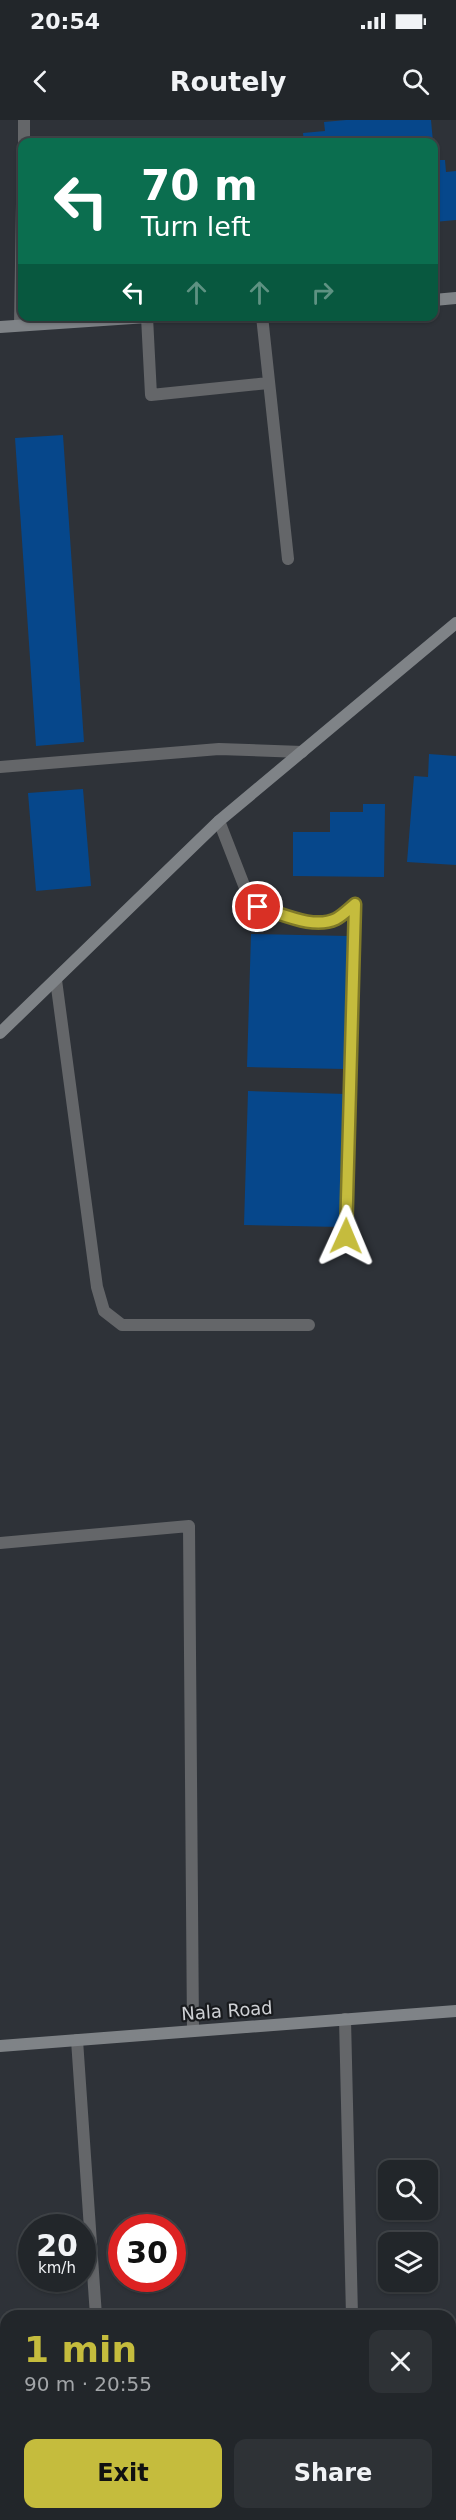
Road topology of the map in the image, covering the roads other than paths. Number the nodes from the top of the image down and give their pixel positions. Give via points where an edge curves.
1 (24, 120) edge
2 (24, 138) edge
3 (456, 298) edge
4 (438, 300) edge
5 (20, 321) edge
6 (84, 321) edge
7 (147, 321) edge
8 (262, 321) edge
9 (20, 325) junction
10 (0, 327) edge
11 (268, 383) junction
12 (288, 559) dead end
13 (456, 623) edge
14 (302, 752) junction
15 (0, 767) edge
16 (219, 821) junction
17 (56, 980) junction
18 (0, 1033) edge
19 (346, 1236) dead end
20 (309, 1325) dead end
21 (0, 1543) edge
22 (456, 2011) edge
23 (345, 2019) junction
24 (193, 2031) junction
25 (77, 2040) junction
26 (0, 2046) edge
27 (96, 2310) edge
28 (352, 2310) edge

1 - 2 street
3 - 4 main road
5 - 9 street
6 - 9 main road
7 - 11 street via 152,395
8 - 11 street
9 - 10 main road
11 - 12 street
13 - 14 main road
14 - 15 street via 219,749
14 - 16 main road
16 - 17 main road
16 - 19 street via 248,893 258,907 325,923 355,904
17 - 18 main road
17 - 20 street via 97,1287 104,1311 122,1325
21 - 24 street via 189,1526
22 - 23 main road, Nala Road
23 - 24 main road, Nala Road
23 - 28 street
24 - 25 main road, Nala Road
25 - 26 main road, Nala Road
25 - 27 street

